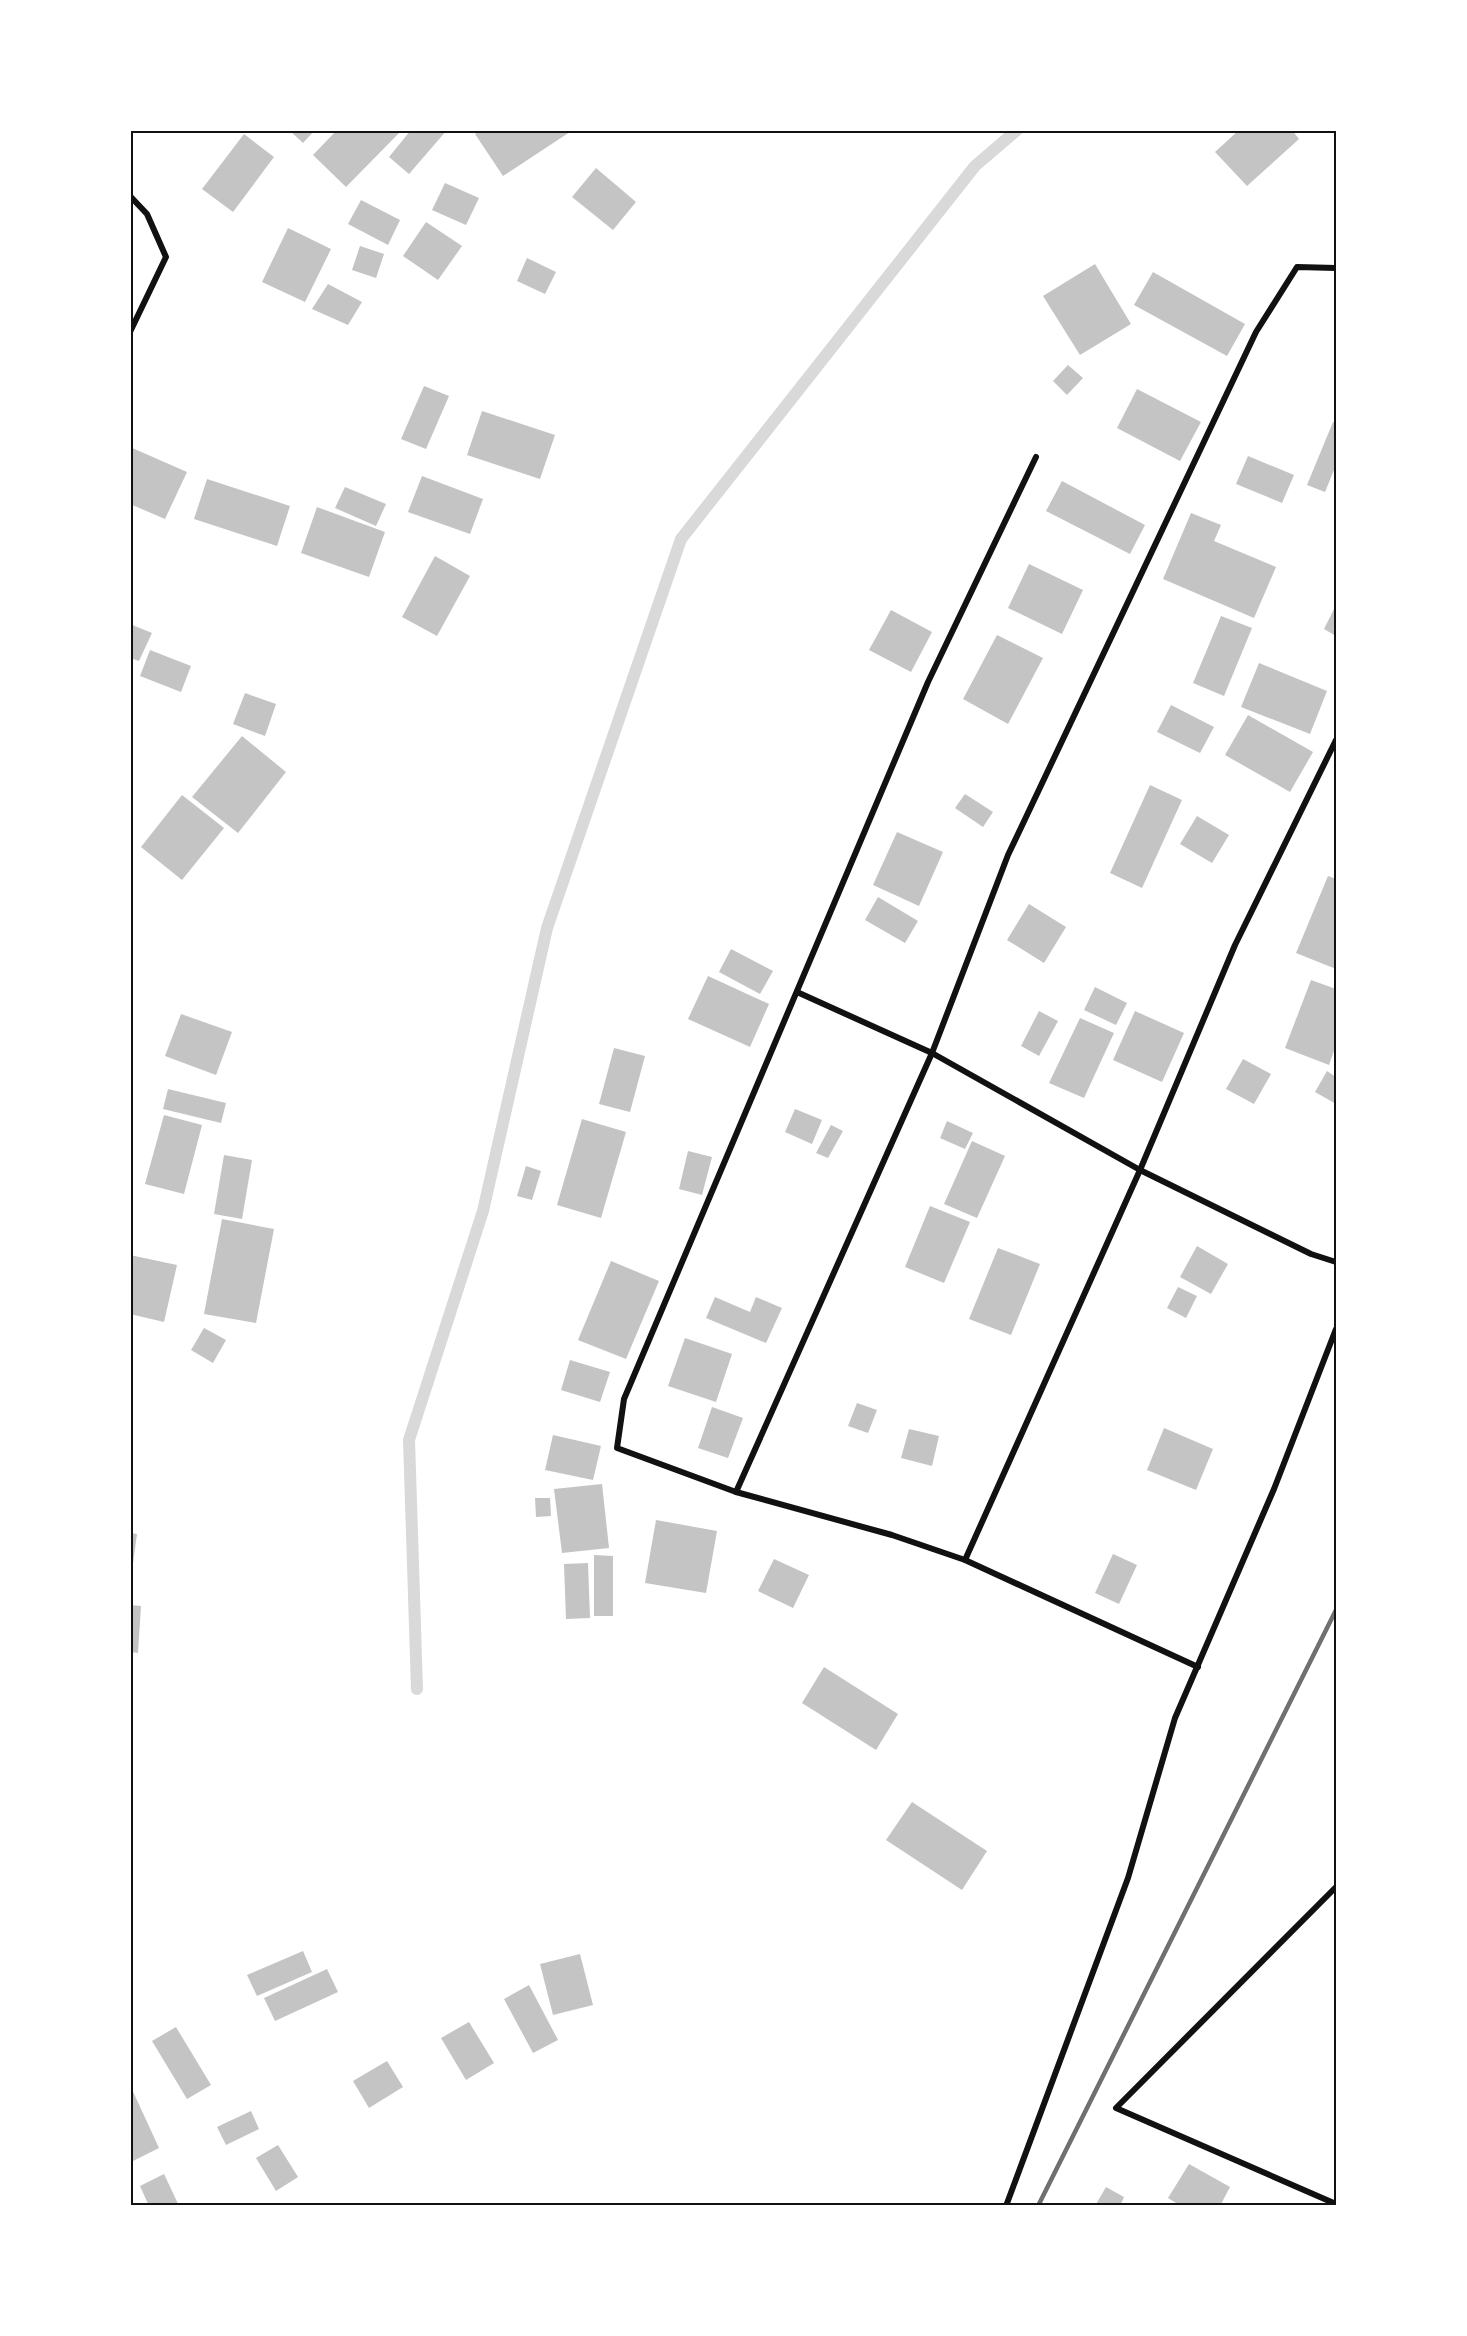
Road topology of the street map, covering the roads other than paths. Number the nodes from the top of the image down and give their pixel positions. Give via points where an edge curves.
1 (130, 196) edge
2 (1336, 268) edge
3 (130, 332) edge
4 (1036, 457) dead end
5 (1336, 740) edge
6 (797, 992) junction
7 (932, 1053) junction
8 (1140, 1170) junction
9 (1336, 1262) edge
10 (1336, 1329) edge
11 (736, 1492) junction
12 (965, 1560) junction
13 (1198, 1667) junction
14 (1336, 1887) edge
15 (1336, 2204) edge
16 (1006, 2205) edge

1 - 3 street via 147,214 166,257
2 - 7 street via 1297,267 1256,332 1008,855
4 - 6 street via 928,682
5 - 8 street via 1235,945
6 - 7 street
6 - 11 street via 624,1399 617,1448
7 - 8 street
7 - 11 street
8 - 9 street via 1311,1254
8 - 12 street
10 - 13 street via 1274,1489
11 - 12 street via 892,1535
12 - 13 street
13 - 16 street via 1175,1718 1128,1878
14 - 15 street via 1116,2108

